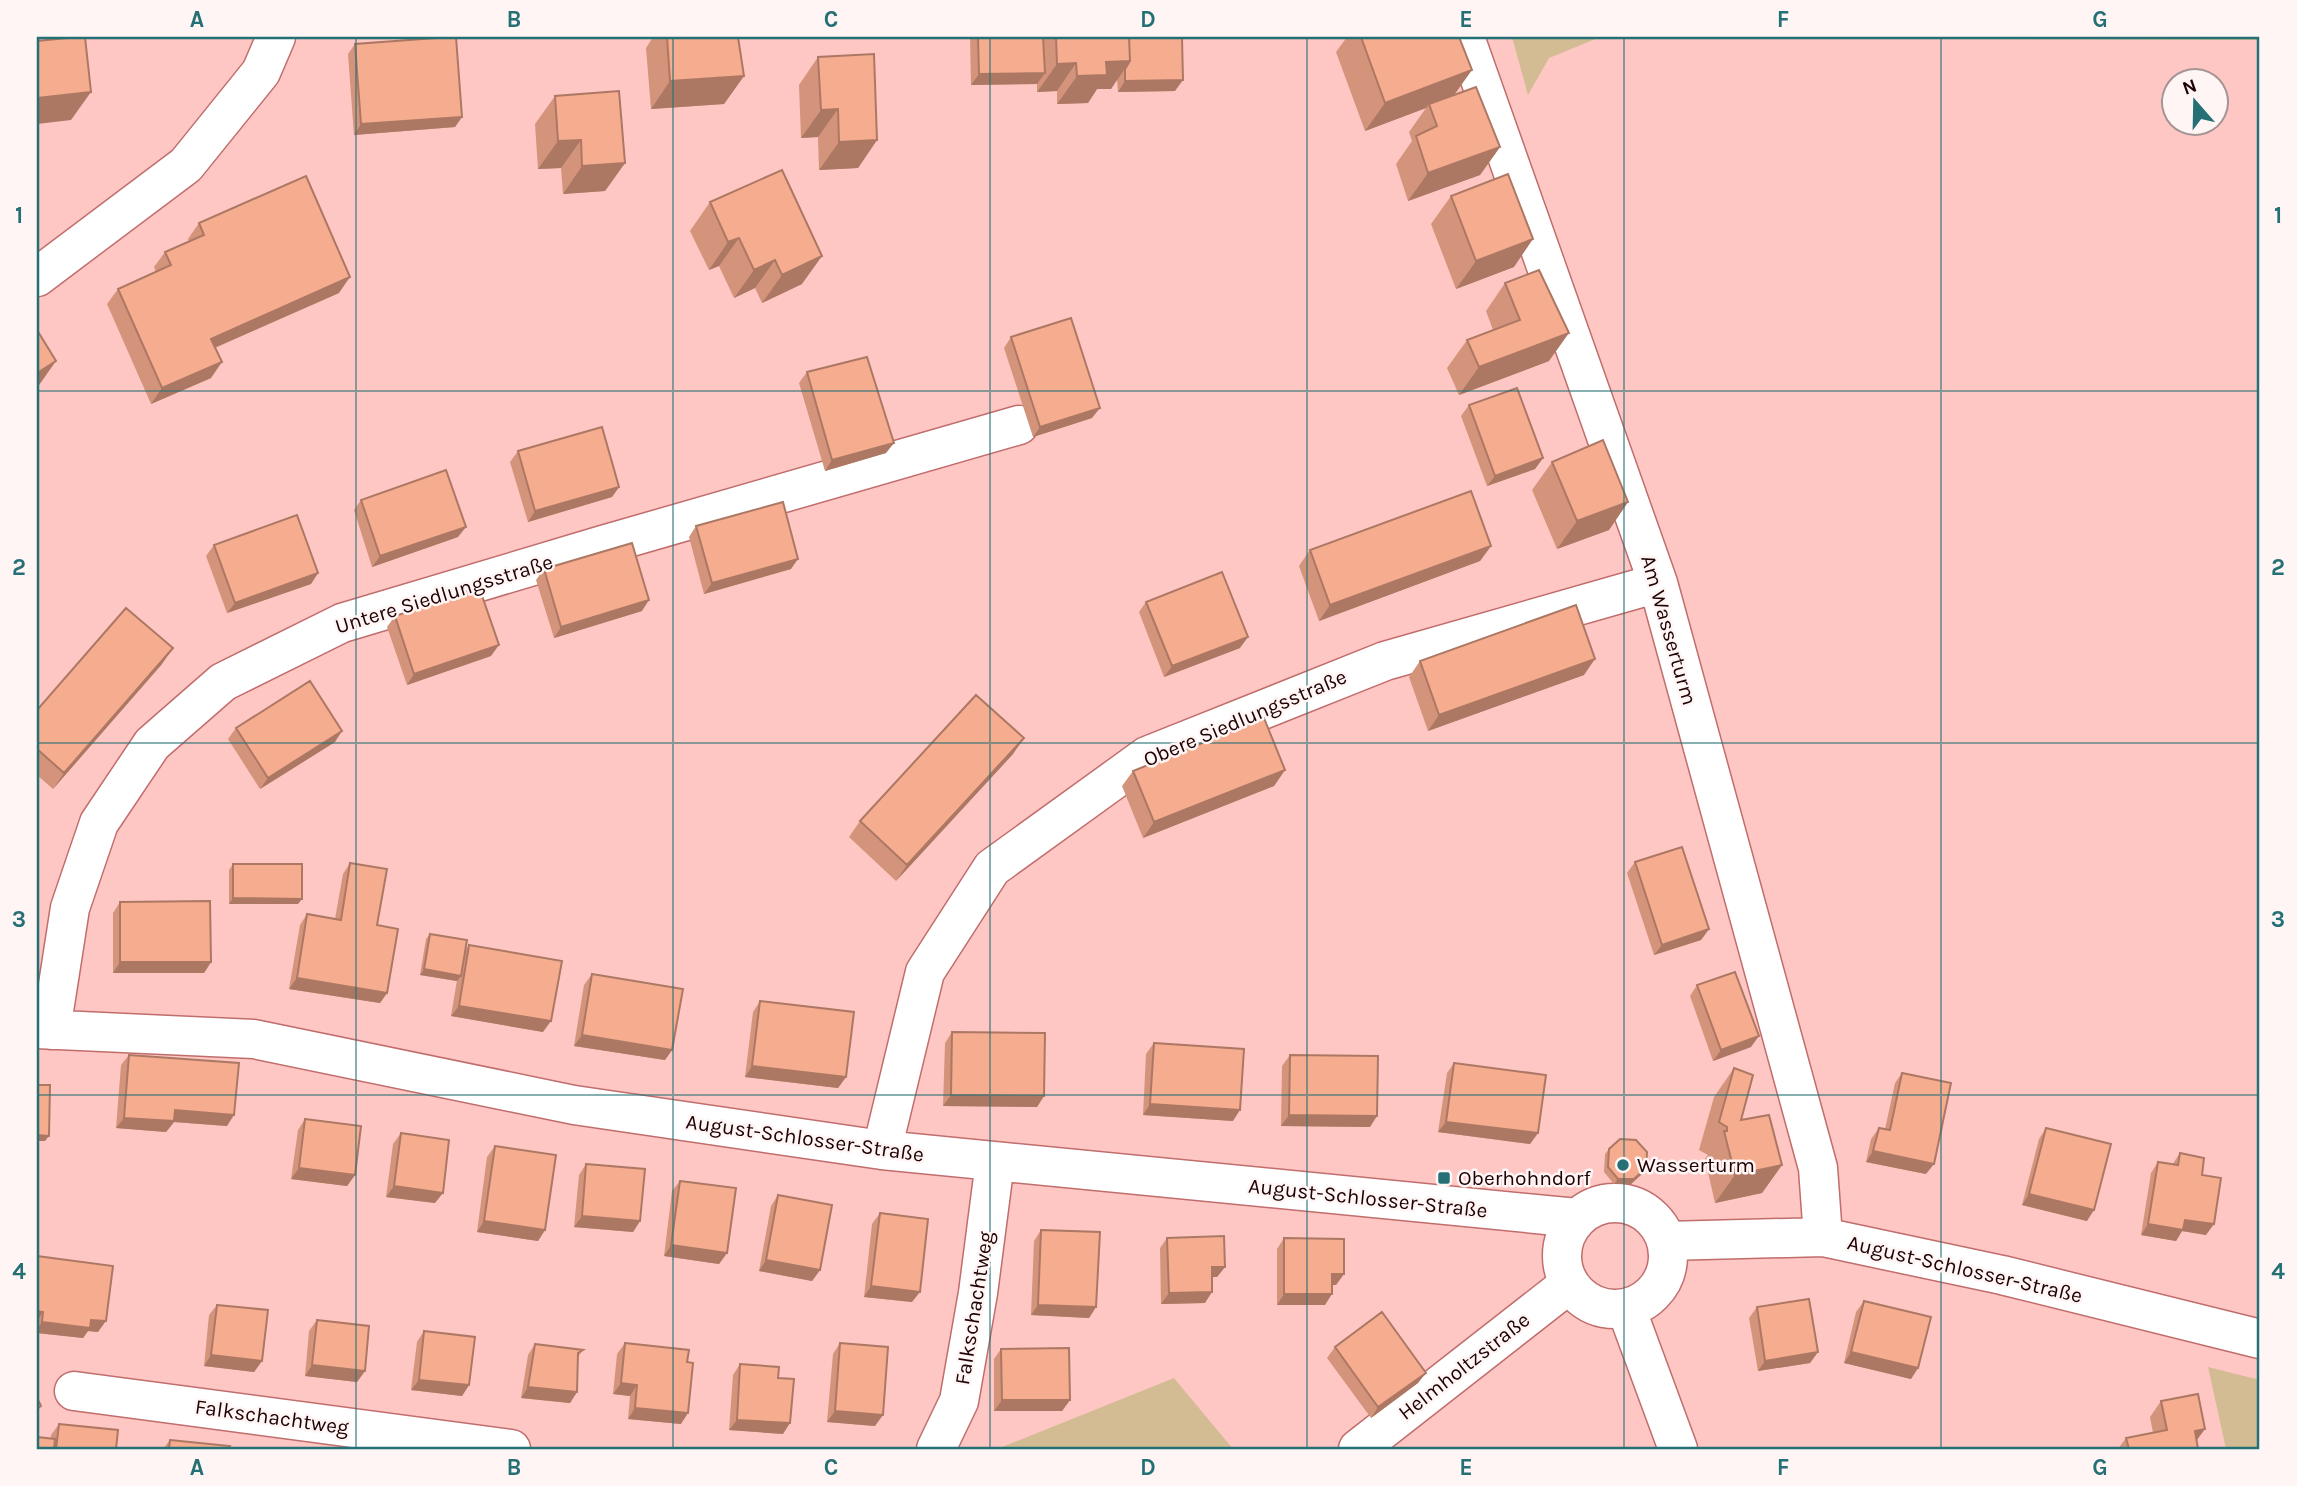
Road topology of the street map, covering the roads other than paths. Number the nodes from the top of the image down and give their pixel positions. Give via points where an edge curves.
1 (276, 37) edge
2 (1465, 37) edge
3 (37, 277) edge
4 (1019, 425) dead end
5 (1658, 583) junction
6 (44, 1029) edge
7 (882, 1150) junction
8 (995, 1162) junction
9 (1577, 1218) junction
10 (1823, 1237) junction
11 (1666, 1241) junction
12 (1569, 1284) junction
13 (1626, 1308) junction
14 (2260, 1339) edge
15 (74, 1391) dead end
16 (512, 1449) edge
17 (936, 1449) edge
18 (1358, 1449) edge
19 (1678, 1449) edge

1 - 3 street via 261,72 186,165
2 - 5 street, Am Wasserturm
4 - 6 street, Untere Siedlungsstraße via 342,623 223,682 152,744 99,823 70,908
5 - 7 street, Obere Siedlungsstraße via 1385,661 1147,756 992,867 925,972
5 - 10 street, Am Wasserturm via 1818,1168
6 - 7 street, August-Schlosser-Straße via 254,1039 574,1105
7 - 8 street, August-Schlosser-Straße
8 - 9 street, August-Schlosser-Straße
8 - 17 street, Falkschachtweg via 959,1401
9 - 11 street via 1610,1203 1628,1204 1645,1212
9 - 12 street via 1562,1250 1562,1268
10 - 11 street, August-Schlosser-Straße
10 - 14 street, August-Schlosser-Straße via 2002,1275
11 - 13 street via 1668,1258 1656,1290 1643,1302
12 - 13 street via 1594,1305
12 - 18 street, Helmholtzstraße
13 - 19 street
15 - 16 street, Falkschachtweg

